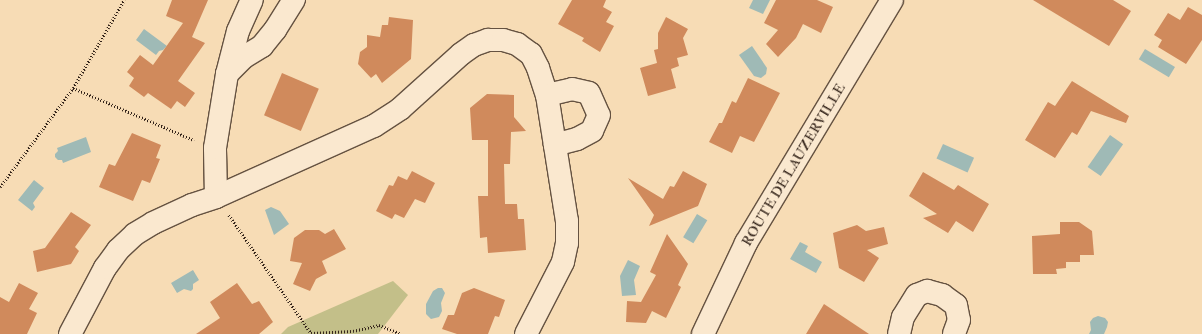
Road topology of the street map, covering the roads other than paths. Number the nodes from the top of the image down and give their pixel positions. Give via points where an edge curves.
1 (252, 0) edge
2 (294, 0) edge
3 (892, 0) edge
4 (227, 74) junction
5 (547, 95) junction
6 (555, 145) junction
7 (216, 197) junction
8 (70, 334) edge
9 (526, 334) edge
10 (703, 334) edge
11 (899, 334) edge
12 (954, 334) edge

1 - 4 street via 238,31
2 - 4 street via 262,46 244,57
3 - 10 street, ROUTE DE LAUZERVILLE via 746,243
4 - 7 street via 214,148
5 - 6 street
5 - 6 street via 572,89 589,93 599,115 592,131 577,139
5 - 7 street via 538,68 530,54 517,44 503,40 488,40 474,45 461,54 400,109 374,126
6 - 9 street via 567,221 567,243 555,282
7 - 8 street via 153,223 124,244 105,268
11 - 12 street via 903,317 917,295 927,291 942,295 956,305 959,320

